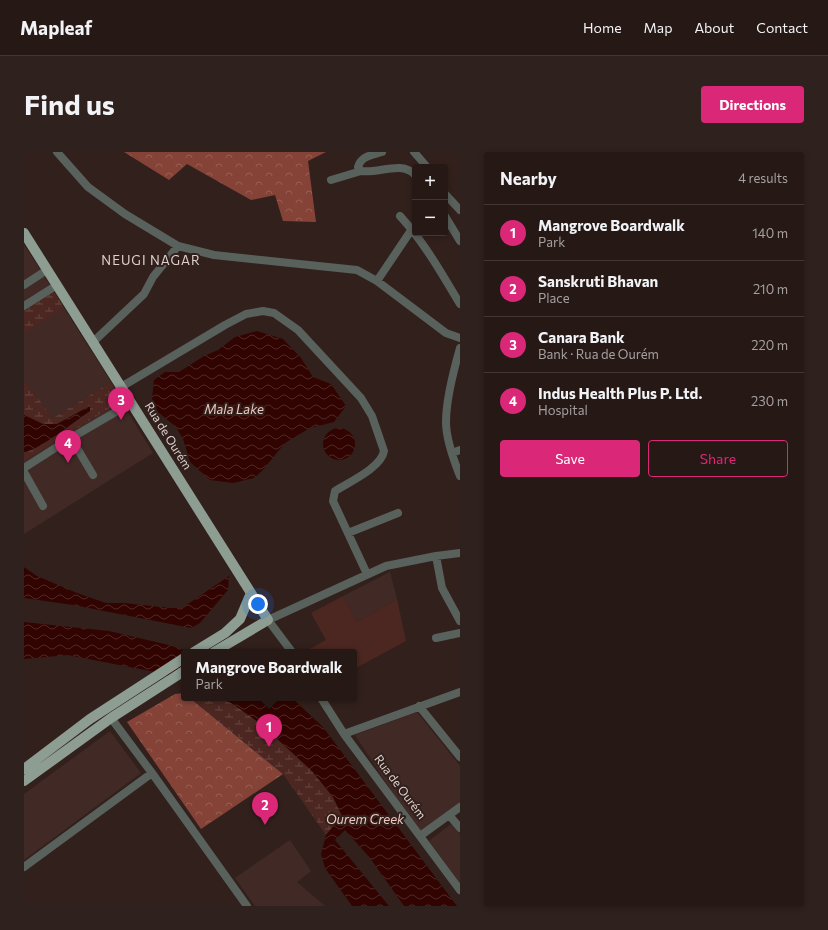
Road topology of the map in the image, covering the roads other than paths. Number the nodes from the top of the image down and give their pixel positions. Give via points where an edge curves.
1 (57, 152) edge
2 (382, 152) edge
3 (414, 152) edge
4 (424, 164) edge
5 (361, 171) junction
6 (412, 171) edge
7 (331, 180) dead end
8 (448, 197) edge
9 (460, 210) edge
10 (400, 216) dead end
11 (448, 221) edge
12 (412, 229) joint
13 (24, 233) edge
14 (416, 236) edge
15 (460, 241) edge
16 (178, 246) junction
17 (47, 270) junction
18 (377, 281) junction
19 (24, 285) edge
20 (57, 285) junction
21 (460, 304) edge
22 (24, 306) edge
23 (460, 337) edge
24 (93, 342) junction
25 (460, 342) edge
26 (460, 348) edge
27 (121, 387) junction
28 (131, 403) junction
29 (71, 438) junction
30 (456, 451) edge
31 (24, 468) edge
32 (24, 472) edge
33 (93, 475) dead end
34 (460, 476) edge
35 (43, 506) dead end
36 (398, 513) dead end
37 (348, 533) junction
38 (460, 553) edge
39 (436, 556) junction
40 (367, 574) junction
41 (251, 593) junction
42 (268, 620) junction
43 (460, 621) edge
44 (460, 633) edge
45 (228, 637) junction
46 (436, 638) dead end
47 (201, 649) edge
48 (217, 649) edge
49 (290, 649) edge
50 (181, 660) edge
51 (181, 673) edge
52 (460, 692) edge
53 (323, 701) edge
54 (419, 706) junction
55 (111, 718) junction
56 (82, 733) junction
57 (344, 734) junction
58 (460, 757) edge
59 (24, 768) edge
60 (152, 772) junction
61 (24, 781) edge
62 (460, 807) edge
63 (449, 815) junction
64 (460, 828) edge
65 (420, 836) junction
66 (24, 867) edge
67 (460, 890) edge
68 (247, 906) edge

1 - 16 street via 88,187 125,214
2 - 5 street via 364,158 358,167
3 - 4 street
5 - 6 street via 403,167
5 - 7 street
8 - 9 street
10 - 12 street
11 - 15 street
12 - 18 street
13 - 17 main road, Rua de Ourém
14 - 21 street
16 - 18 street via 214,255 357,270
16 - 24 street via 153,277 144,294
17 - 19 street
17 - 20 main road, Rua de Ourém
18 - 23 street via 446,333
20 - 22 street
20 - 24 main road, Rua de Ourém
23 - 25 street
24 - 27 main road, Rua de Ourém
26 - 30 street via 453,374 446,423
27 - 28 main road, Rua de Ourém
27 - 37 street via 246,314 274,312 298,330 361,398 372,416 384,451 377,465 335,491 333,501
28 - 29 street
28 - 41 main road, Rua de Ourém
29 - 31 street
29 - 33 street
30 - 34 street
32 - 35 street
36 - 37 street
37 - 40 street
38 - 39 street
39 - 40 street via 386,566
39 - 43 street via 442,588
40 - 42 street
41 - 42 main road, Rua de Ourém
41 - 45 main road via 240,619
42 - 45 main road
42 - 49 street, Rua de Ourém
44 - 46 street
45 - 47 main road
45 - 48 main road
50 - 56 main road via 90,720
51 - 55 main road
52 - 54 street
53 - 57 street, Rua de Ourém
54 - 57 street
54 - 58 street
55 - 56 main road
55 - 60 street
56 - 59 main road
56 - 61 main road
57 - 65 street, Rua de Ourém
60 - 66 street
60 - 68 street
62 - 63 street
63 - 64 street
63 - 65 street
65 - 67 street, Rua de Ourém

